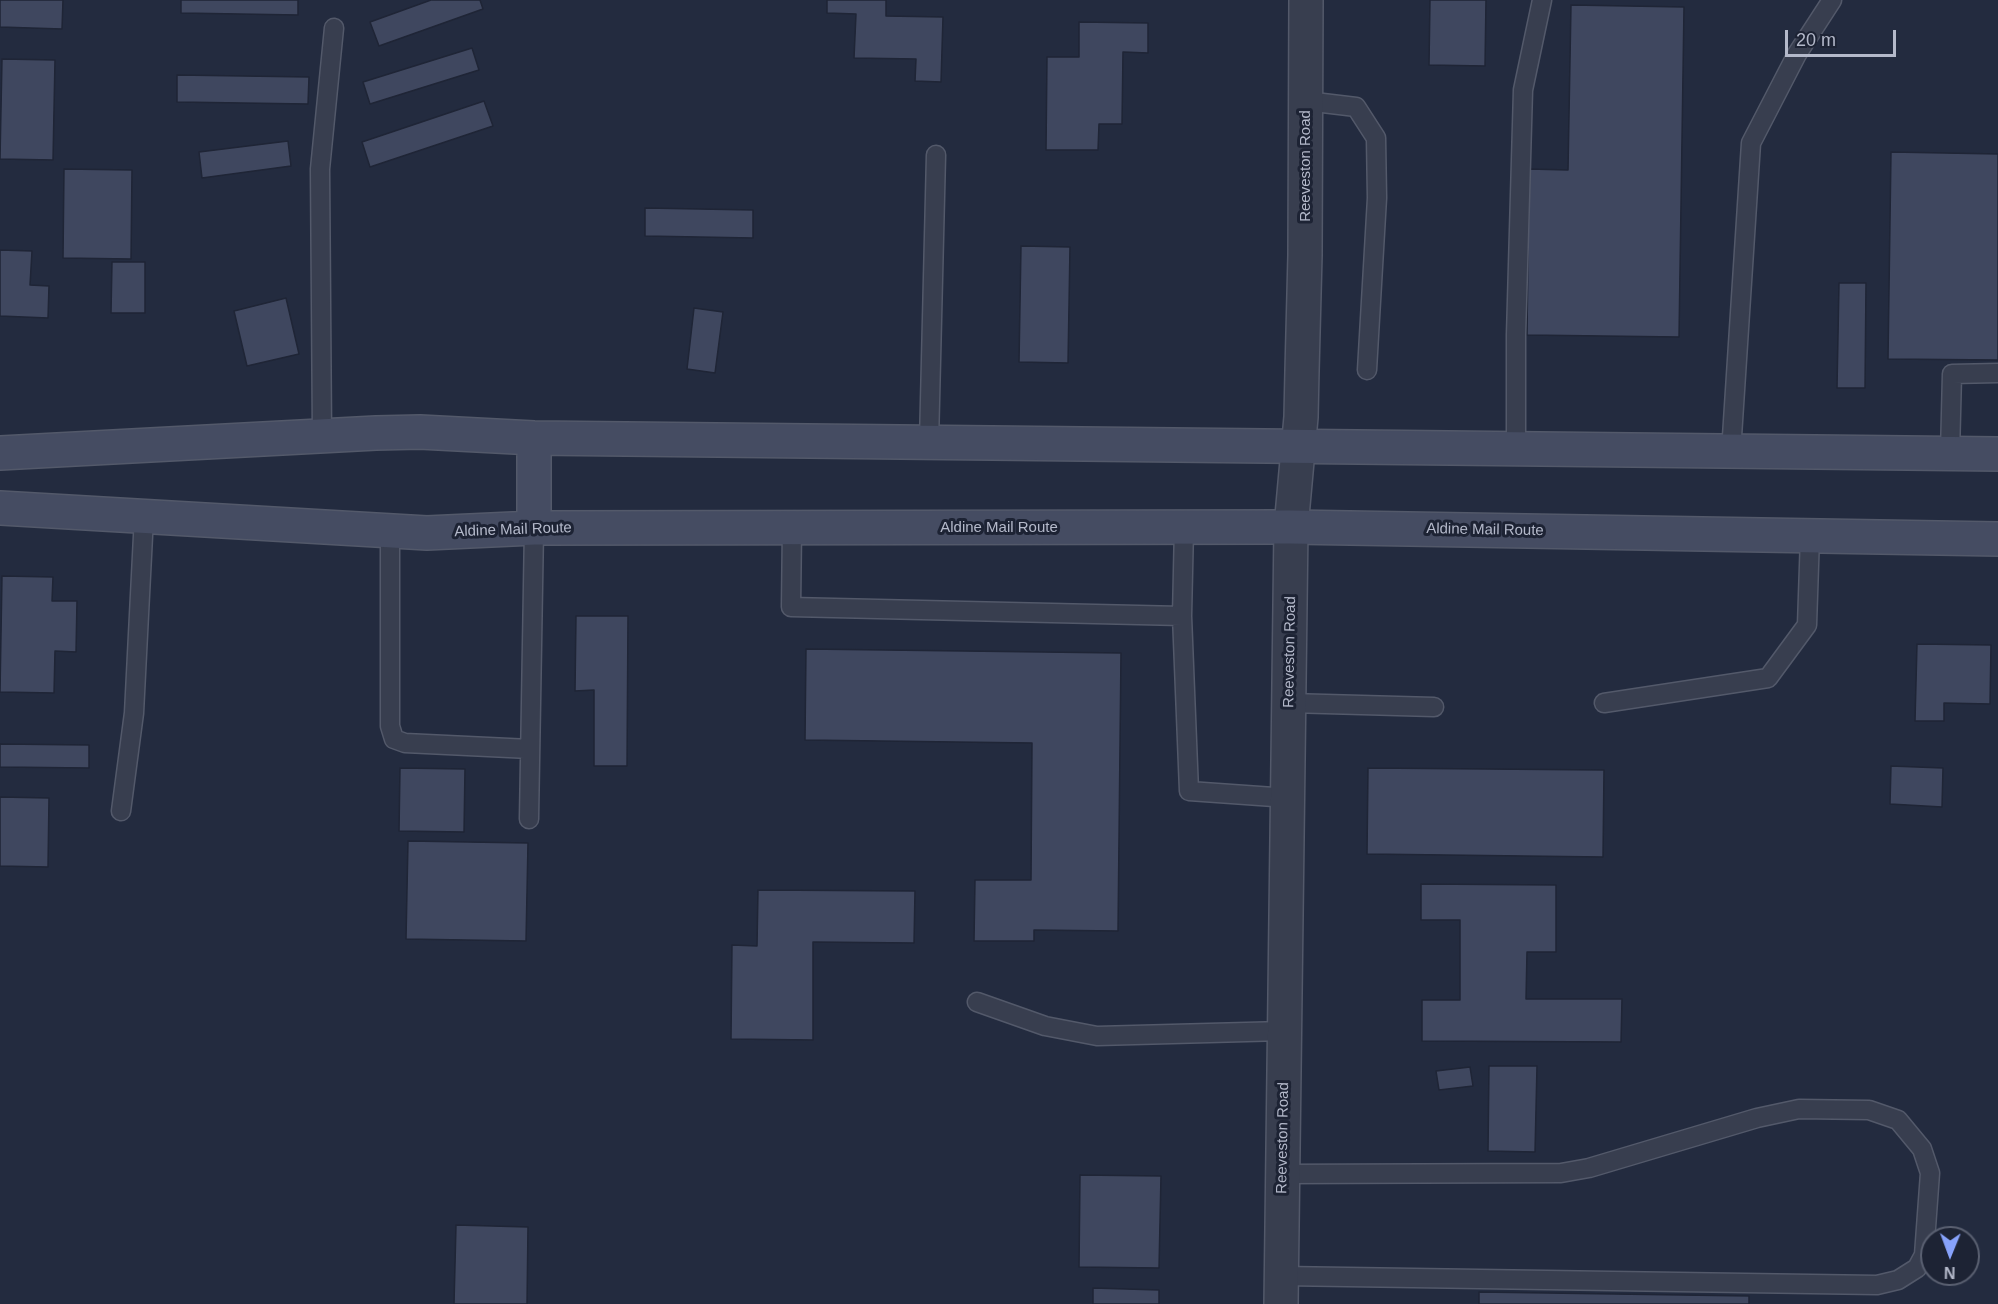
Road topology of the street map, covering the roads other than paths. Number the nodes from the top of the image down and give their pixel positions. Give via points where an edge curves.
1 (1306, 0) edge
2 (1542, 0) edge
3 (1832, 0) edge
4 (334, 28) dead end
5 (1306, 101) junction
6 (936, 155) dead end
7 (1367, 370) dead end
8 (1998, 374) edge
9 (322, 436) junction
10 (534, 438) junction
11 (928, 442) junction
12 (1297, 448) junction
13 (1516, 450) junction
14 (1731, 452) junction
15 (0, 453) edge
16 (1950, 453) junction
17 (1998, 454) edge
18 (0, 508) edge
19 (144, 516) junction
20 (1184, 527) junction
21 (1291, 527) junction
22 (534, 528) junction
23 (792, 528) junction
24 (390, 530) junction
25 (1810, 536) junction
26 (1998, 539) edge
27 (1182, 615) junction
28 (1289, 703) junction
29 (1604, 703) dead end
30 (1434, 707) dead end
31 (530, 749) junction
32 (1288, 798) junction
33 (121, 811) dead end
34 (529, 819) dead end
35 (977, 1002) dead end
36 (1284, 1031) junction
37 (1282, 1174) junction
38 (1281, 1290) edge

1 - 5 street, Reeveston Road
2 - 13 lane via 1523,90
3 - 14 lane via 1797,54 1751,143
4 - 9 lane via 320,169
5 - 7 lane via 1356,107 1376,138 1377,198
5 - 12 street, Reeveston Road via 1301,417
6 - 11 lane
8 - 16 lane via 1952,374
9 - 10 main road via 420,432
9 - 15 main road
10 - 11 main road
10 - 22 main road
11 - 12 main road
12 - 13 main road
12 - 21 street, Reeveston Road
13 - 14 main road
14 - 16 main road
16 - 17 main road
18 - 19 main road, Aldine Mail Route
19 - 24 main road, Aldine Mail Route
19 - 33 lane via 134,713
20 - 21 main road, Aldine Mail Route
20 - 23 main road, Aldine Mail Route
20 - 27 lane
21 - 25 main road, Aldine Mail Route
21 - 28 street, Reeveston Road
22 - 23 main road, Aldine Mail Route
22 - 24 main road, Aldine Mail Route
22 - 31 lane
23 - 27 lane via 791,607
24 - 31 lane via 390,726 394,740
25 - 26 main road, Aldine Mail Route
25 - 29 lane via 1807,625 1768,678
27 - 32 lane via 1189,791
28 - 30 lane
28 - 32 street, Reeveston Road
31 - 34 lane
32 - 36 street, Reeveston Road
35 - 36 lane via 1045,1026 1097,1036
36 - 37 street, Reeveston Road
37 - 38 street, Reeveston Road
37 - 38 lane via 1561,1173 1799,1109 1869,1110 1898,1120 1922,1149 1930,1173 1924,1255 1917,1268 1898,1280 1877,1285

